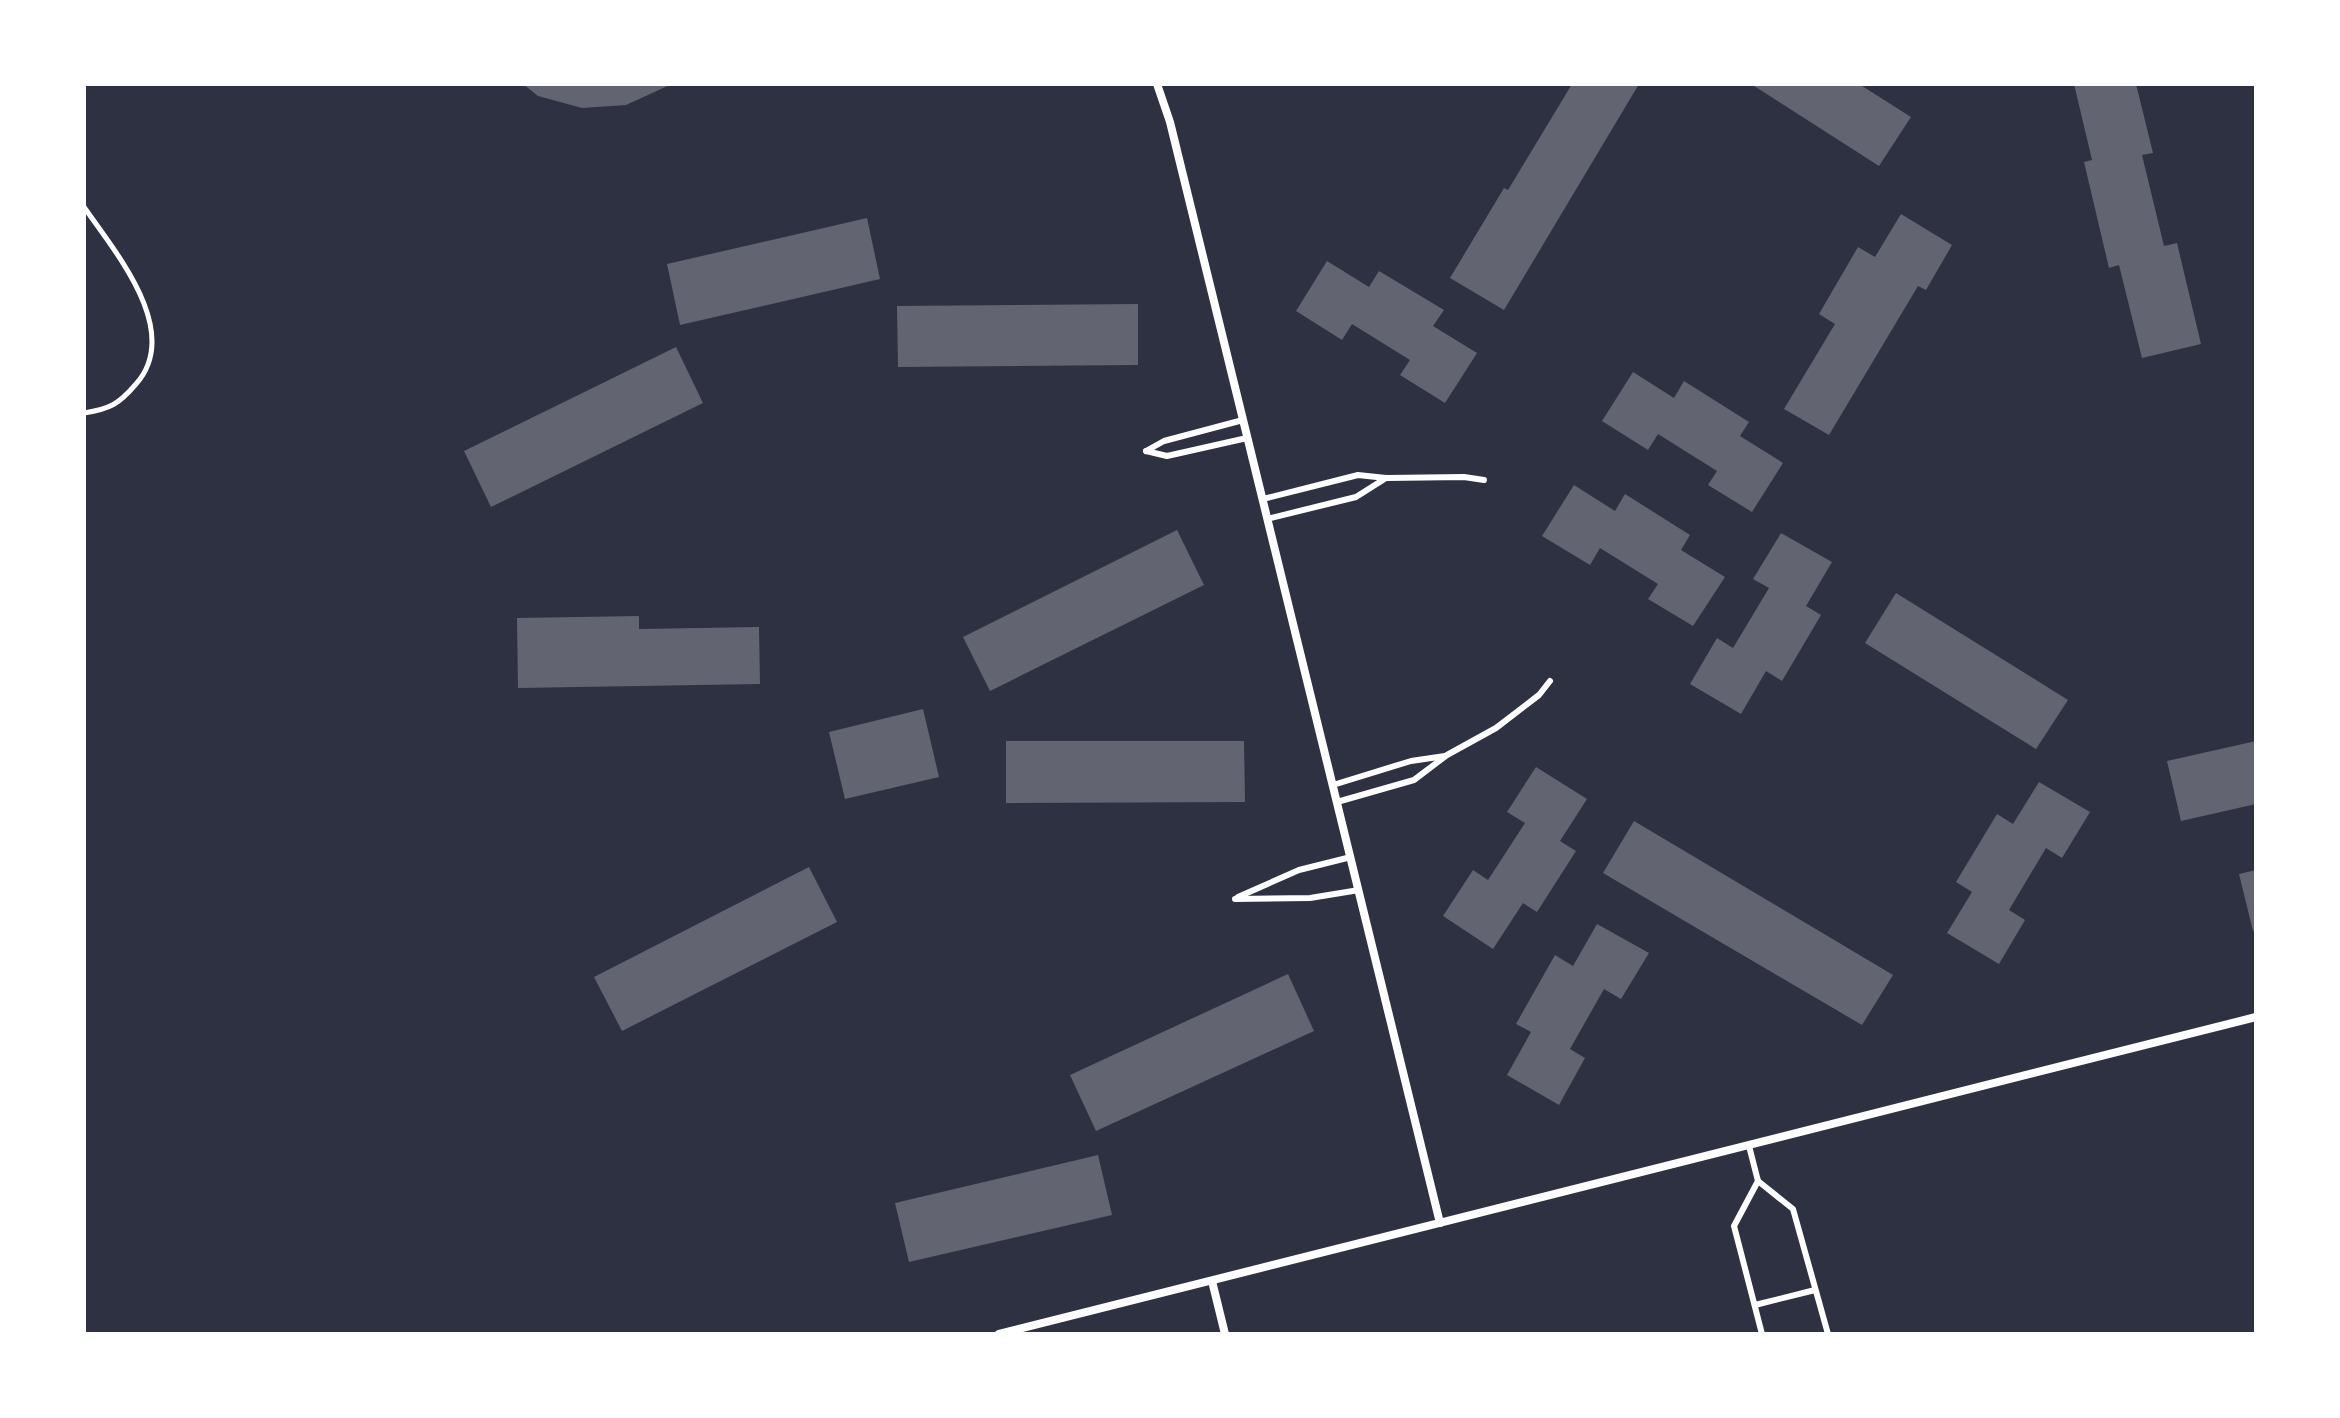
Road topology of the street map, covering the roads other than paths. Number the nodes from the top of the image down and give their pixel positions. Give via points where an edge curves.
1 (1157, 84) edge
2 (1243, 420) junction
3 (1247, 438) junction
4 (1386, 478) junction
5 (1484, 480) dead end
6 (1263, 499) junction
7 (1267, 519) junction
8 (1550, 681) dead end
9 (1447, 755) junction
10 (1333, 785) junction
11 (1337, 802) junction
12 (1351, 857) junction
13 (1359, 890) junction
14 (2256, 1017) edge
15 (1749, 1146) junction
16 (1758, 1181) junction
17 (1440, 1223) junction
18 (1212, 1281) junction
19 (1815, 1290) junction
20 (1755, 1305) junction
21 (999, 1334) edge
22 (1225, 1334) edge
23 (1762, 1334) edge
24 (1828, 1334) edge

1 - 2 street
2 - 3 street
2 - 3 lane via 1164,441 1146,451 1167,456
3 - 6 street
4 - 5 lane
4 - 6 lane via 1358,475
4 - 7 lane via 1356,497
6 - 7 street
7 - 10 street
8 - 9 lane via 1496,728
9 - 10 lane
9 - 11 lane via 1414,780
10 - 11 street
11 - 12 street
12 - 13 street
12 - 13 lane via 1299,870 1235,899 1310,898
13 - 17 street
14 - 15 street
15 - 16 lane
15 - 17 street
16 - 19 lane via 1793,1209
16 - 20 lane via 1734,1226
17 - 18 street
18 - 21 street
18 - 22 street
19 - 20 lane
19 - 24 lane
20 - 23 lane

